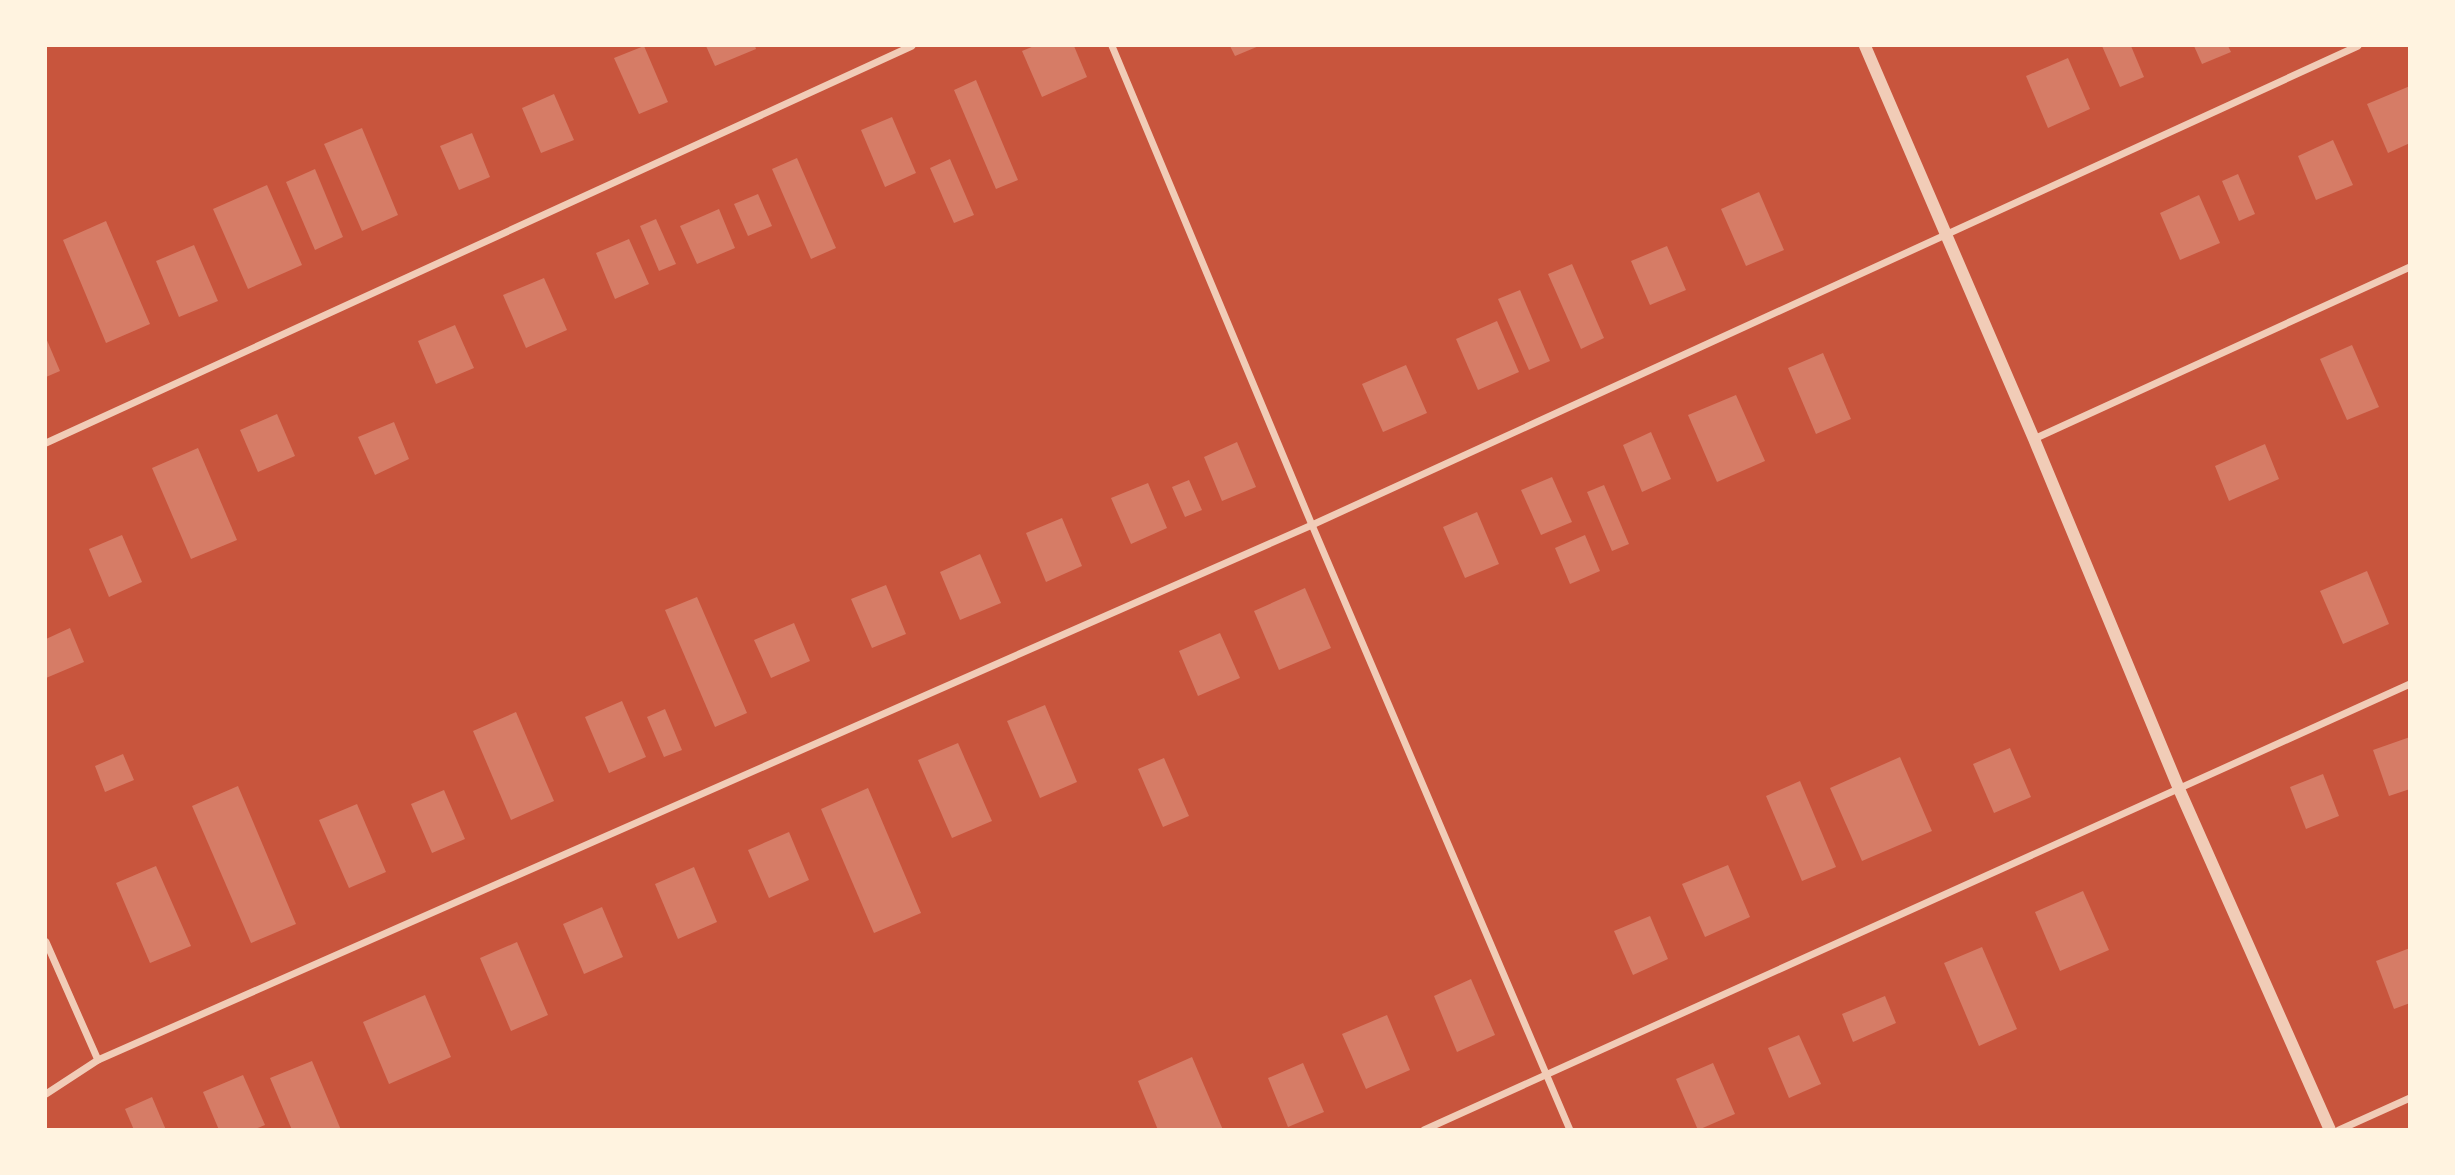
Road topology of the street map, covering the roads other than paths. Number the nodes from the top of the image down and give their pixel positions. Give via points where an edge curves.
1 (912, 46) edge
2 (1112, 46) edge
3 (1865, 46) edge
4 (2358, 46) edge
5 (1945, 236) junction
6 (2410, 267) edge
7 (2034, 439) junction
8 (46, 443) edge
9 (1312, 526) junction
10 (2410, 684) edge
11 (2179, 789) junction
12 (46, 942) edge
13 (98, 1060) junction
14 (1548, 1074) junction
15 (46, 1094) edge
16 (2410, 1098) edge
17 (1424, 1129) edge
18 (1570, 1129) edge
19 (2330, 1129) edge
20 (2339, 1129) edge

1 - 8 street
2 - 9 street
3 - 5 street
4 - 5 street
5 - 7 street
5 - 9 street
6 - 7 street
7 - 11 street
9 - 13 street
9 - 14 street
10 - 11 street
11 - 14 street
11 - 19 street
12 - 13 street
13 - 15 street
14 - 17 street
14 - 18 street
16 - 20 street

